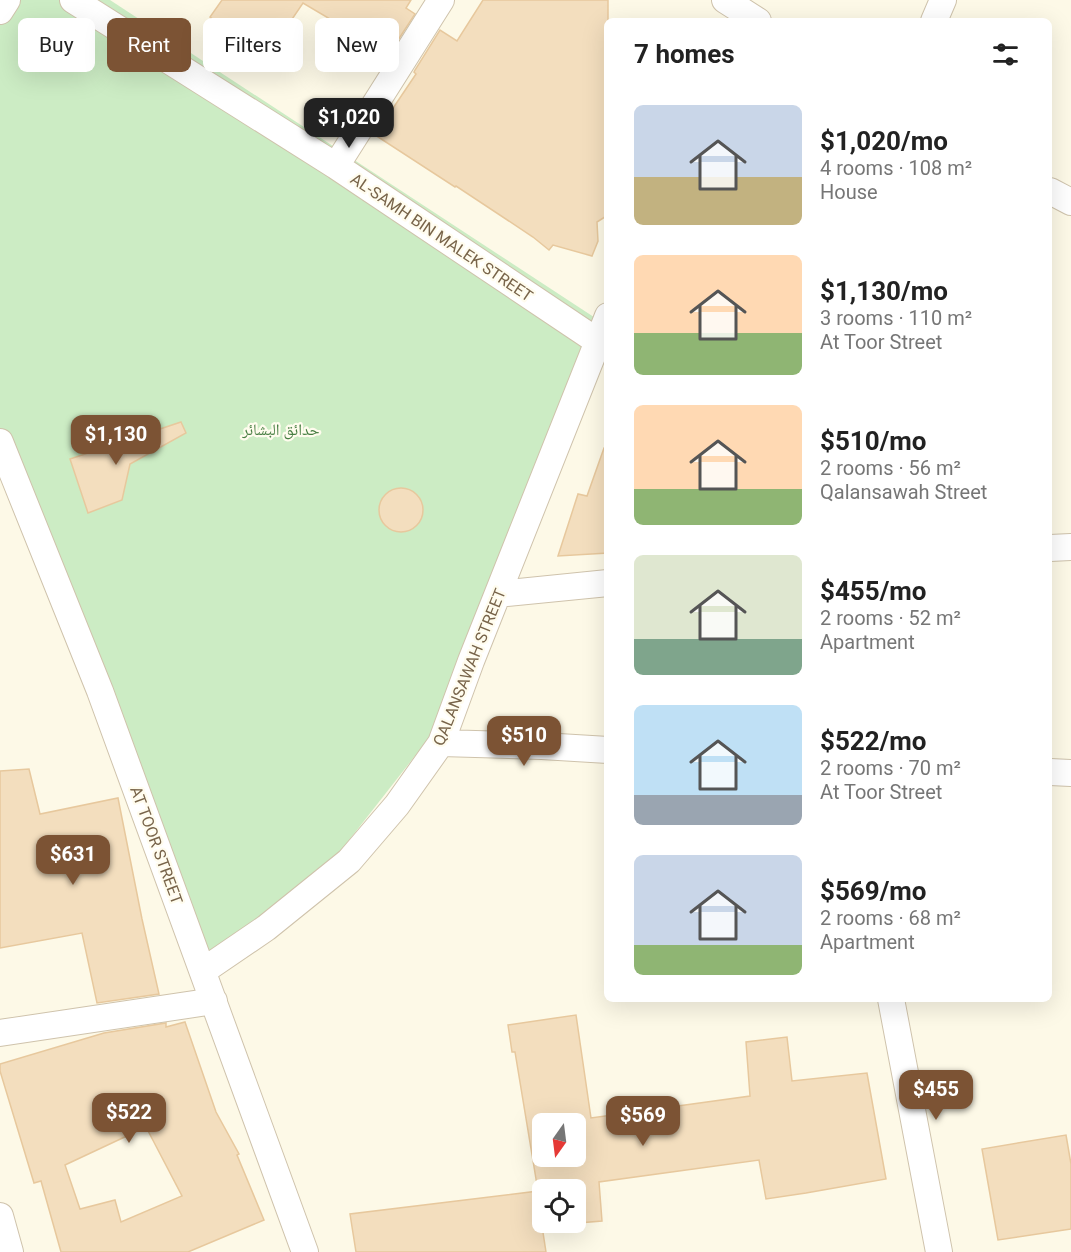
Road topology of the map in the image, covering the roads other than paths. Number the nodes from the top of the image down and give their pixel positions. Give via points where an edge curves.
1 (7, 0) edge
2 (73, 0) edge
3 (441, 0) edge
4 (943, 0) edge
5 (0, 11) edge
6 (935, 18) edge
7 (336, 166) junction
8 (1052, 192) edge
9 (1071, 202) edge
10 (604, 325) edge
11 (597, 341) junction
12 (0, 442) edge
13 (1071, 547) edge
14 (1052, 548) edge
15 (604, 583) edge
16 (498, 594) junction
17 (441, 743) junction
18 (604, 750) edge
19 (1052, 772) edge
20 (1071, 773) edge
21 (203, 970) junction
22 (214, 1001) junction
23 (892, 1002) edge
24 (0, 1032) edge
25 (0, 1216) edge
26 (10, 1252) edge
27 (305, 1252) edge
28 (939, 1252) edge

1 - 5 street
2 - 7 street, AL-SAMH BIN MALEK STREET
3 - 7 street
4 - 6 street
7 - 11 street, AL-SAMH BIN MALEK STREET
8 - 9 street
10 - 11 street, QALANSAWAH STREET
11 - 16 street, QALANSAWAH STREET
12 - 21 street, AT TOOR STREET via 100,691
13 - 14 street
15 - 16 street
16 - 17 street, QALANSAWAH STREET
17 - 18 street
17 - 21 street, QALANSAWAH STREET via 397,805 349,861 267,928
19 - 20 street
21 - 22 street, AT TOOR STREET
22 - 24 street
22 - 27 street, AT TOOR STREET
23 - 28 street
25 - 26 street

